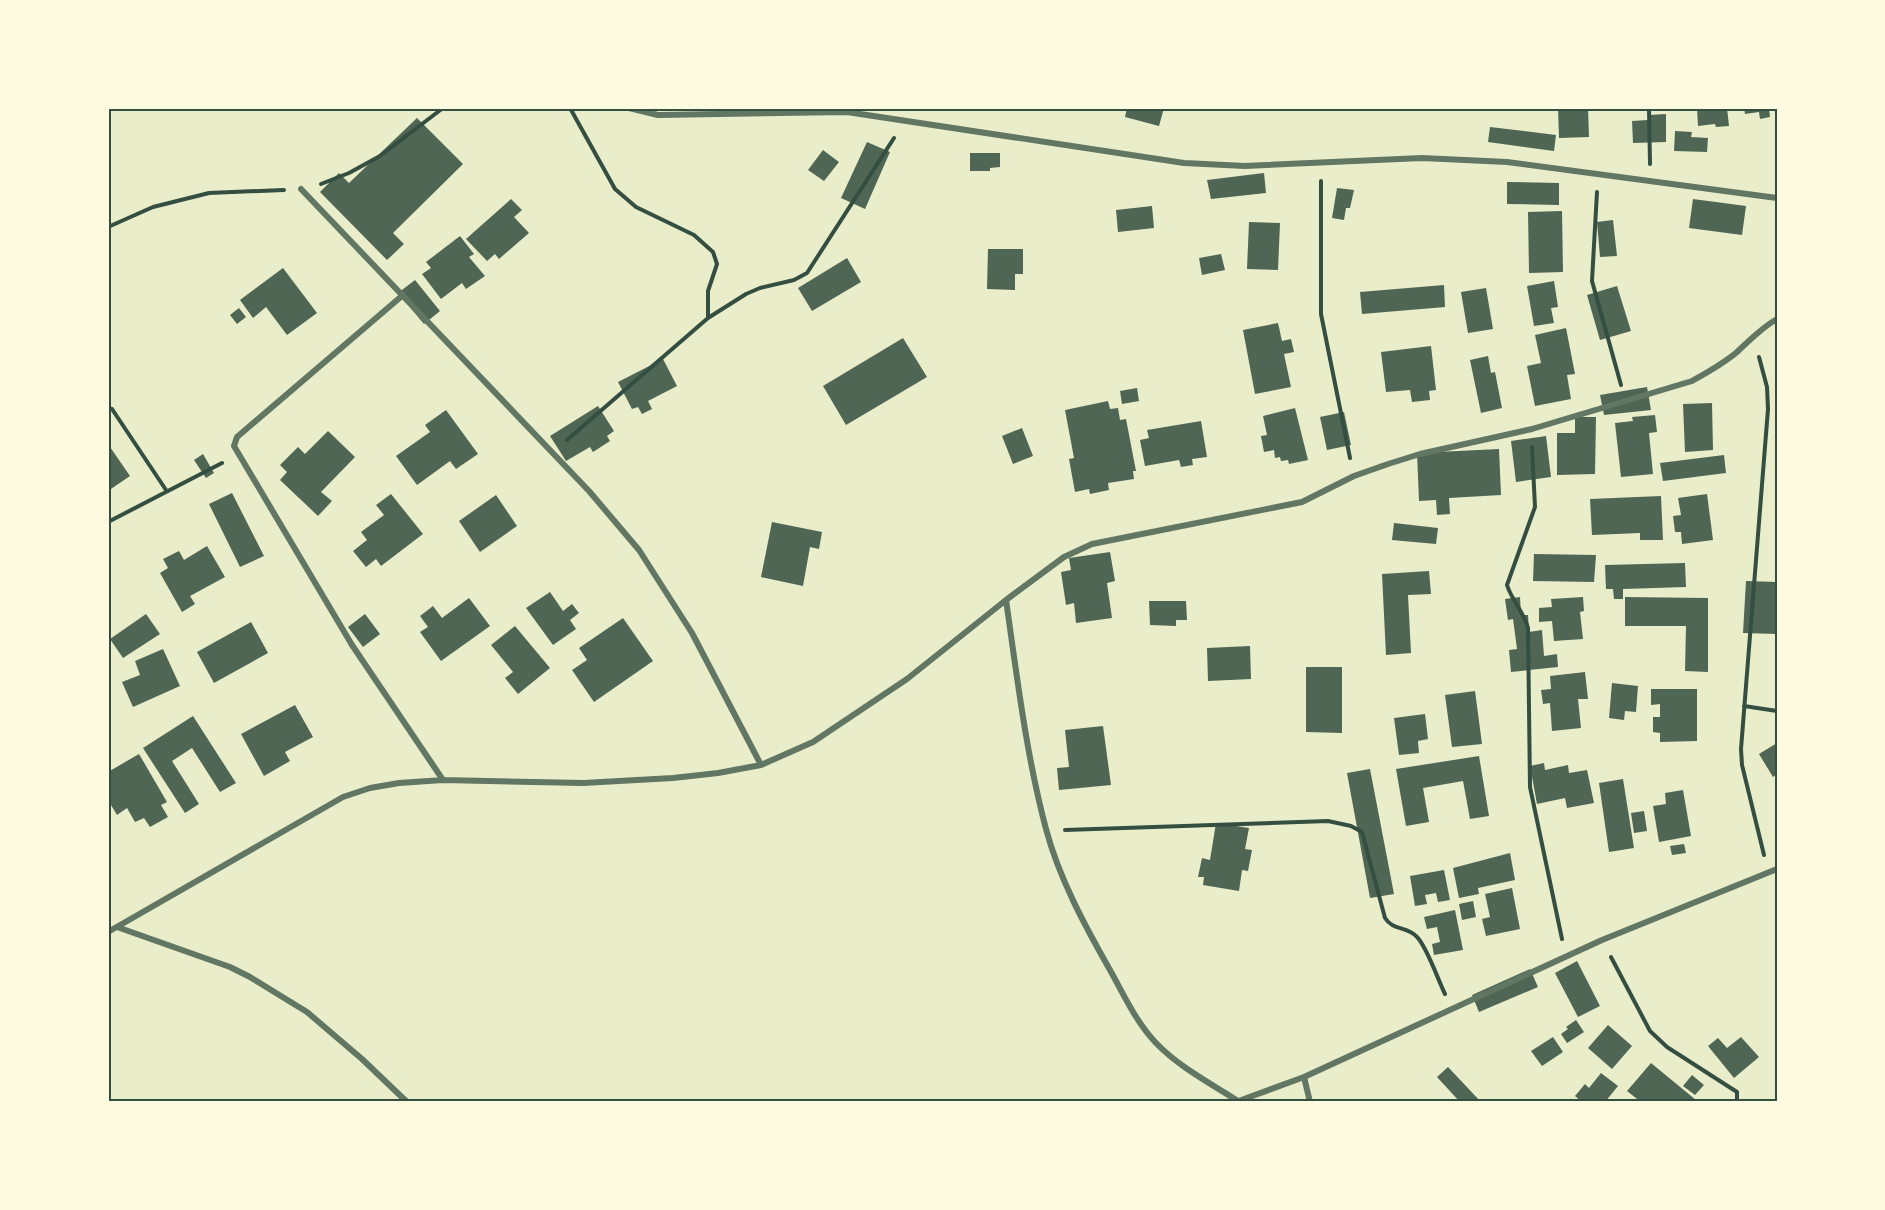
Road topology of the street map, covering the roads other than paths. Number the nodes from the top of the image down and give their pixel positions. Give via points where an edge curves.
1 (629, 108) edge
2 (301, 189) road end
3 (1777, 198) edge
4 (403, 295) junction
5 (1777, 319) edge
6 (1005, 600) junction
7 (761, 765) junction
8 (443, 780) junction
9 (1777, 869) edge
10 (117, 927) junction
11 (108, 932) edge
12 (1304, 1077) junction
13 (1237, 1101) edge
14 (407, 1102) edge
15 (1310, 1102) edge

1 - 3 street via 658,115 847,112 1184,163 1245,166 1422,158 1507,162
2 - 4 street
4 - 7 street via 553,452 639,550 692,633
4 - 8 street via 237,437 234,446 352,645
5 - 6 street via 1715,368 1692,381 1532,429 1420,454 1354,476 1302,502 1092,544 1064,557
6 - 7 street via 907,679 813,742
6 - 13 street via 1026,735 1059,867 1138,1023 1178,1063
7 - 8 street via 673,778 594,782
8 - 10 street via 399,783 343,797
9 - 12 street via 1602,940
10 - 11 street
10 - 14 street via 250,977 307,1012
12 - 13 street
12 - 15 street

